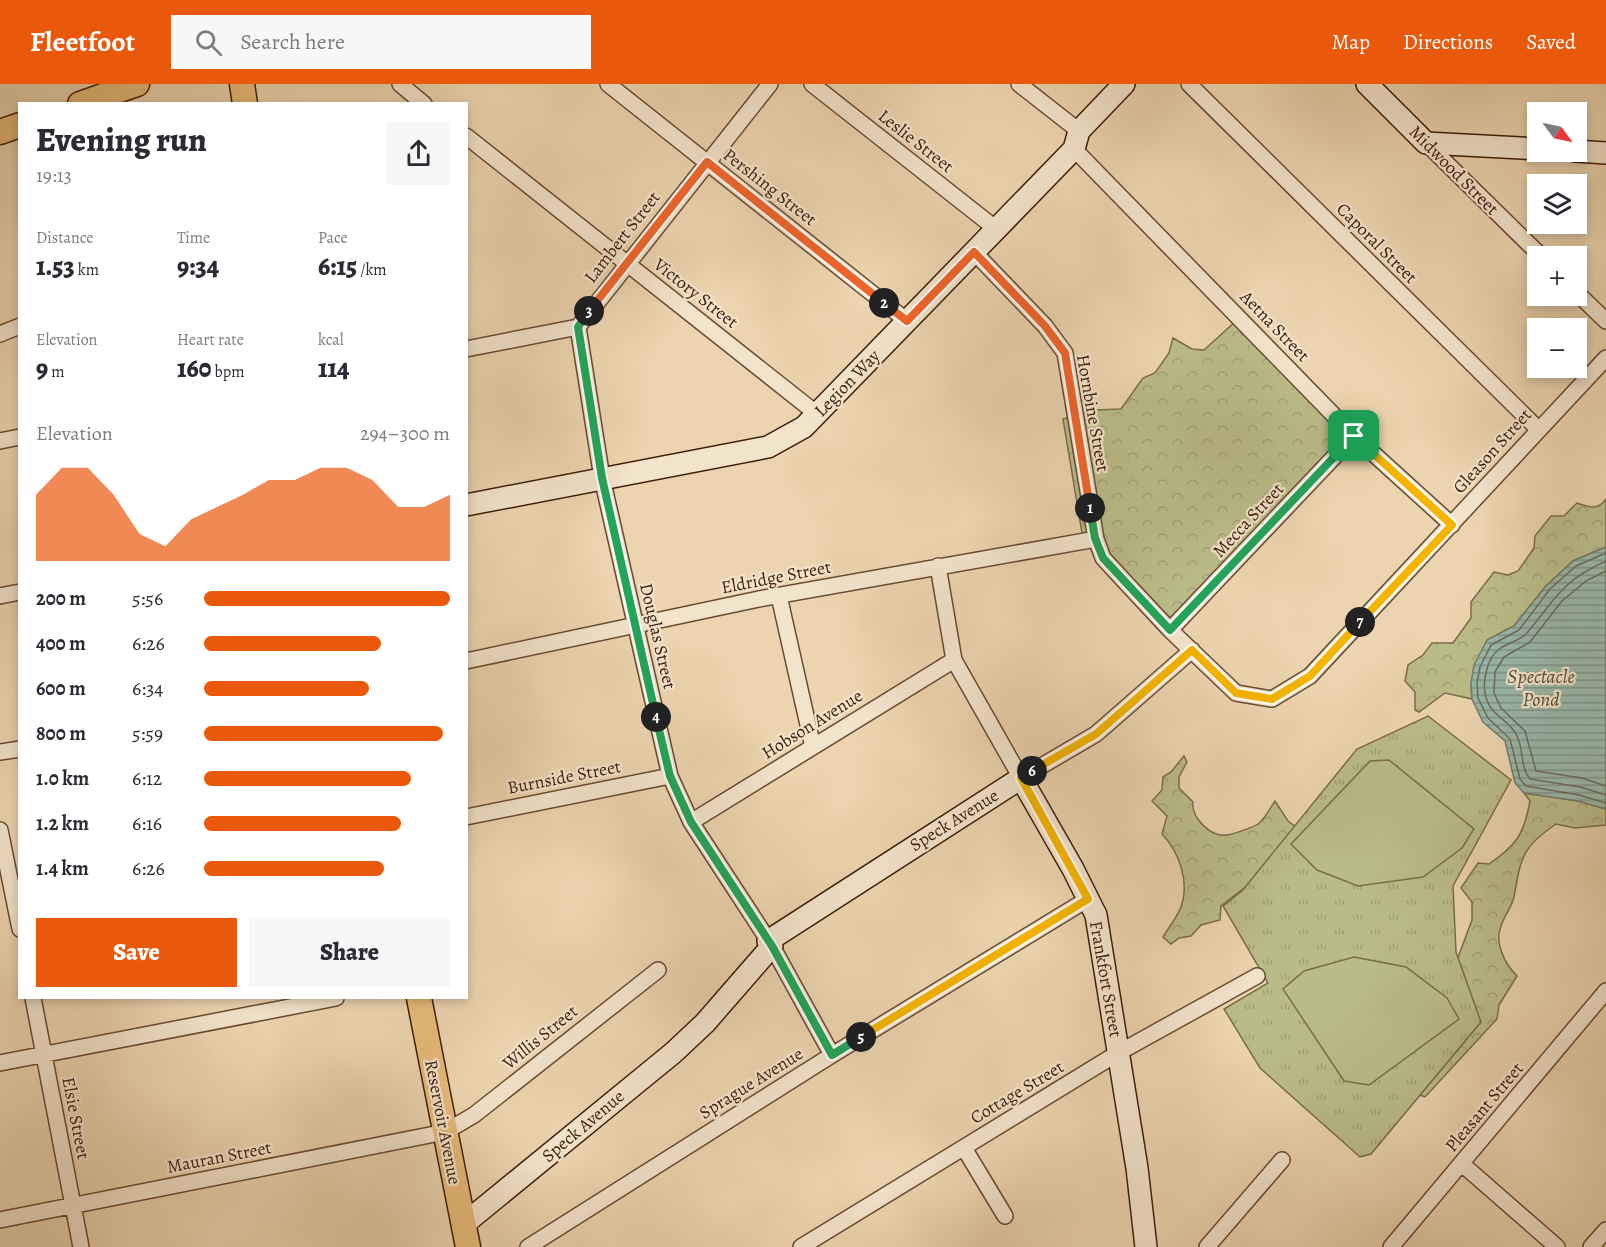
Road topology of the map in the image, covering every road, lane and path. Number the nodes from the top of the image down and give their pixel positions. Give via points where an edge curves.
1 (137, 84) edge
2 (242, 84) edge
3 (400, 84) edge
4 (608, 84) edge
5 (770, 84) edge
6 (812, 84) edge
7 (1019, 84) edge
8 (1124, 84) edge
9 (1189, 84) edge
10 (1366, 84) edge
11 (86, 102) edge
12 (245, 102) edge
13 (422, 102) edge
14 (18, 126) edge
15 (0, 132) edge
16 (1077, 140) junction
17 (468, 141) edge
18 (1426, 143) junction
19 (1527, 148) edge
20 (1587, 152) edge
21 (1606, 153) edge
22 (707, 162) junction
23 (995, 228) junction
24 (1531, 246) edge
25 (974, 252) junction
26 (627, 263) junction
27 (1587, 303) edge
28 (907, 321) junction
29 (1606, 321) edge
30 (18, 327) edge
31 (578, 327) junction
32 (0, 334) edge
33 (468, 349) edge
34 (1606, 358) edge
35 (817, 414) junction
36 (1538, 429) junction
37 (1354, 436) junction
38 (18, 437) edge
39 (0, 441) edge
40 (602, 478) junction
41 (468, 505) edge
42 (1452, 525) junction
43 (1095, 538) junction
44 (938, 566) junction
45 (18, 592) edge
46 (0, 596) edge
47 (779, 596) junction
48 (635, 626) junction
49 (1170, 630) junction
50 (1192, 650) junction
51 (954, 660) junction
52 (468, 661) edge
53 (1310, 676) joint
54 (813, 747) junction
55 (18, 748) edge
56 (0, 752) edge
57 (670, 776) junction
58 (1021, 778) junction
59 (468, 817) edge
60 (691, 822) junction
61 (0, 830) edge
62 (1088, 899) junction
63 (11, 906) edge
64 (18, 924) edge
65 (770, 943) junction
66 (658, 970) dead end
67 (1257, 976) dead end
68 (1606, 991) edge
69 (33, 999) edge
70 (331, 999) edge
71 (419, 999) edge
72 (1118, 1053) junction
73 (44, 1055) junction
74 (832, 1055) junction
75 (0, 1063) edge
76 (445, 1132) junction
77 (964, 1148) junction
78 (1281, 1160) dead end
79 (1462, 1164) junction
80 (74, 1205) junction
81 (1005, 1216) dead end
82 (0, 1220) edge
83 (1606, 1230) edge
84 (466, 1235) edge
85 (81, 1247) edge
86 (528, 1247) edge
87 (801, 1247) edge
88 (1146, 1247) edge
89 (1207, 1247) edge
90 (1391, 1247) edge
91 (1557, 1247) edge
92 (1591, 1247) edge

1 - 11 main road
2 - 12 main road
3 - 13 street
4 - 22 street, Pershing Street
5 - 22 street, Lambert Street
6 - 23 street, Leslie Street
7 - 16 street, Aetna Street
8 - 16 street, Legion Way
9 - 36 street, Caporal Street
10 - 18 street, Midwood Street
14 - 15 main road
16 - 23 street, Legion Way
16 - 37 street, Aetna Street
17 - 26 street, Victory Street
18 - 19 street
18 - 24 street, Midwood Street
20 - 21 street
22 - 26 street, Lambert Street
22 - 28 street, Pershing Street
23 - 25 street, Legion Way
25 - 28 street, Legion Way
25 - 43 street, Hornbine Street via 1045,326 1065,353
26 - 31 street, Lambert Street
26 - 35 street, Victory Street
27 - 29 street
28 - 35 street, Legion Way
30 - 32 street
31 - 33 street
31 - 40 street, Douglas Street
34 - 36 street, Gleason Street
35 - 40 street, Legion Way via 789,437 768,447
36 - 42 street, Gleason Street
37 - 42 street, Aetna Street
37 - 49 street, Mecca Street
38 - 39 street
40 - 41 street, Legion Way
40 - 48 street, Douglas Street
42 - 53 street, Gleason Street
43 - 44 street, Eldridge Street
43 - 49 street, Hornbine Street via 1103,558
44 - 47 street, Eldridge Street
44 - 51 street, Frankfort Street
45 - 46 street
47 - 48 street, Eldridge Street
47 - 54 street
48 - 52 street, Eldridge Street
48 - 57 street, Douglas Street
49 - 50 street, Hornbine Street
50 - 53 street, Hornbine Street via 1236,693 1253,698 1272,699
50 - 58 street, Speck Avenue via 1096,734
51 - 54 street, Hobson Avenue
51 - 58 street, Frankfort Street
54 - 60 street, Hobson Avenue
55 - 56 street
57 - 59 street, Burnside Street
57 - 60 street, Douglas Street
58 - 62 street, Frankfort Street
58 - 65 street, Speck Avenue
60 - 65 street, Douglas Street
61 - 63 street
62 - 72 street, Frankfort Street via 1096,915
62 - 74 street, Sprague Avenue
63 - 64 street
65 - 74 street, Douglas Street
65 - 84 street, Speck Avenue via 705,1023
66 - 76 street, Willis Street via 474,1115
67 - 72 street, Cottage Street
68 - 79 street, Pleasant Street
69 - 73 street, Elsie Street
70 - 73 street
71 - 76 main road, Reservoir Avenue
72 - 77 street, Cottage Street
72 - 88 street, Frankfort Street
73 - 75 street
73 - 80 street, Elsie Street
74 - 86 street, Sprague Avenue
76 - 80 street, Mauran Street
76 - 84 main road, Reservoir Avenue
77 - 81 street
77 - 87 street, Cottage Street
78 - 89 street
79 - 90 street, Pleasant Street
79 - 91 street
80 - 82 street, Mauran Street
80 - 85 street, Elsie Street
83 - 92 street

